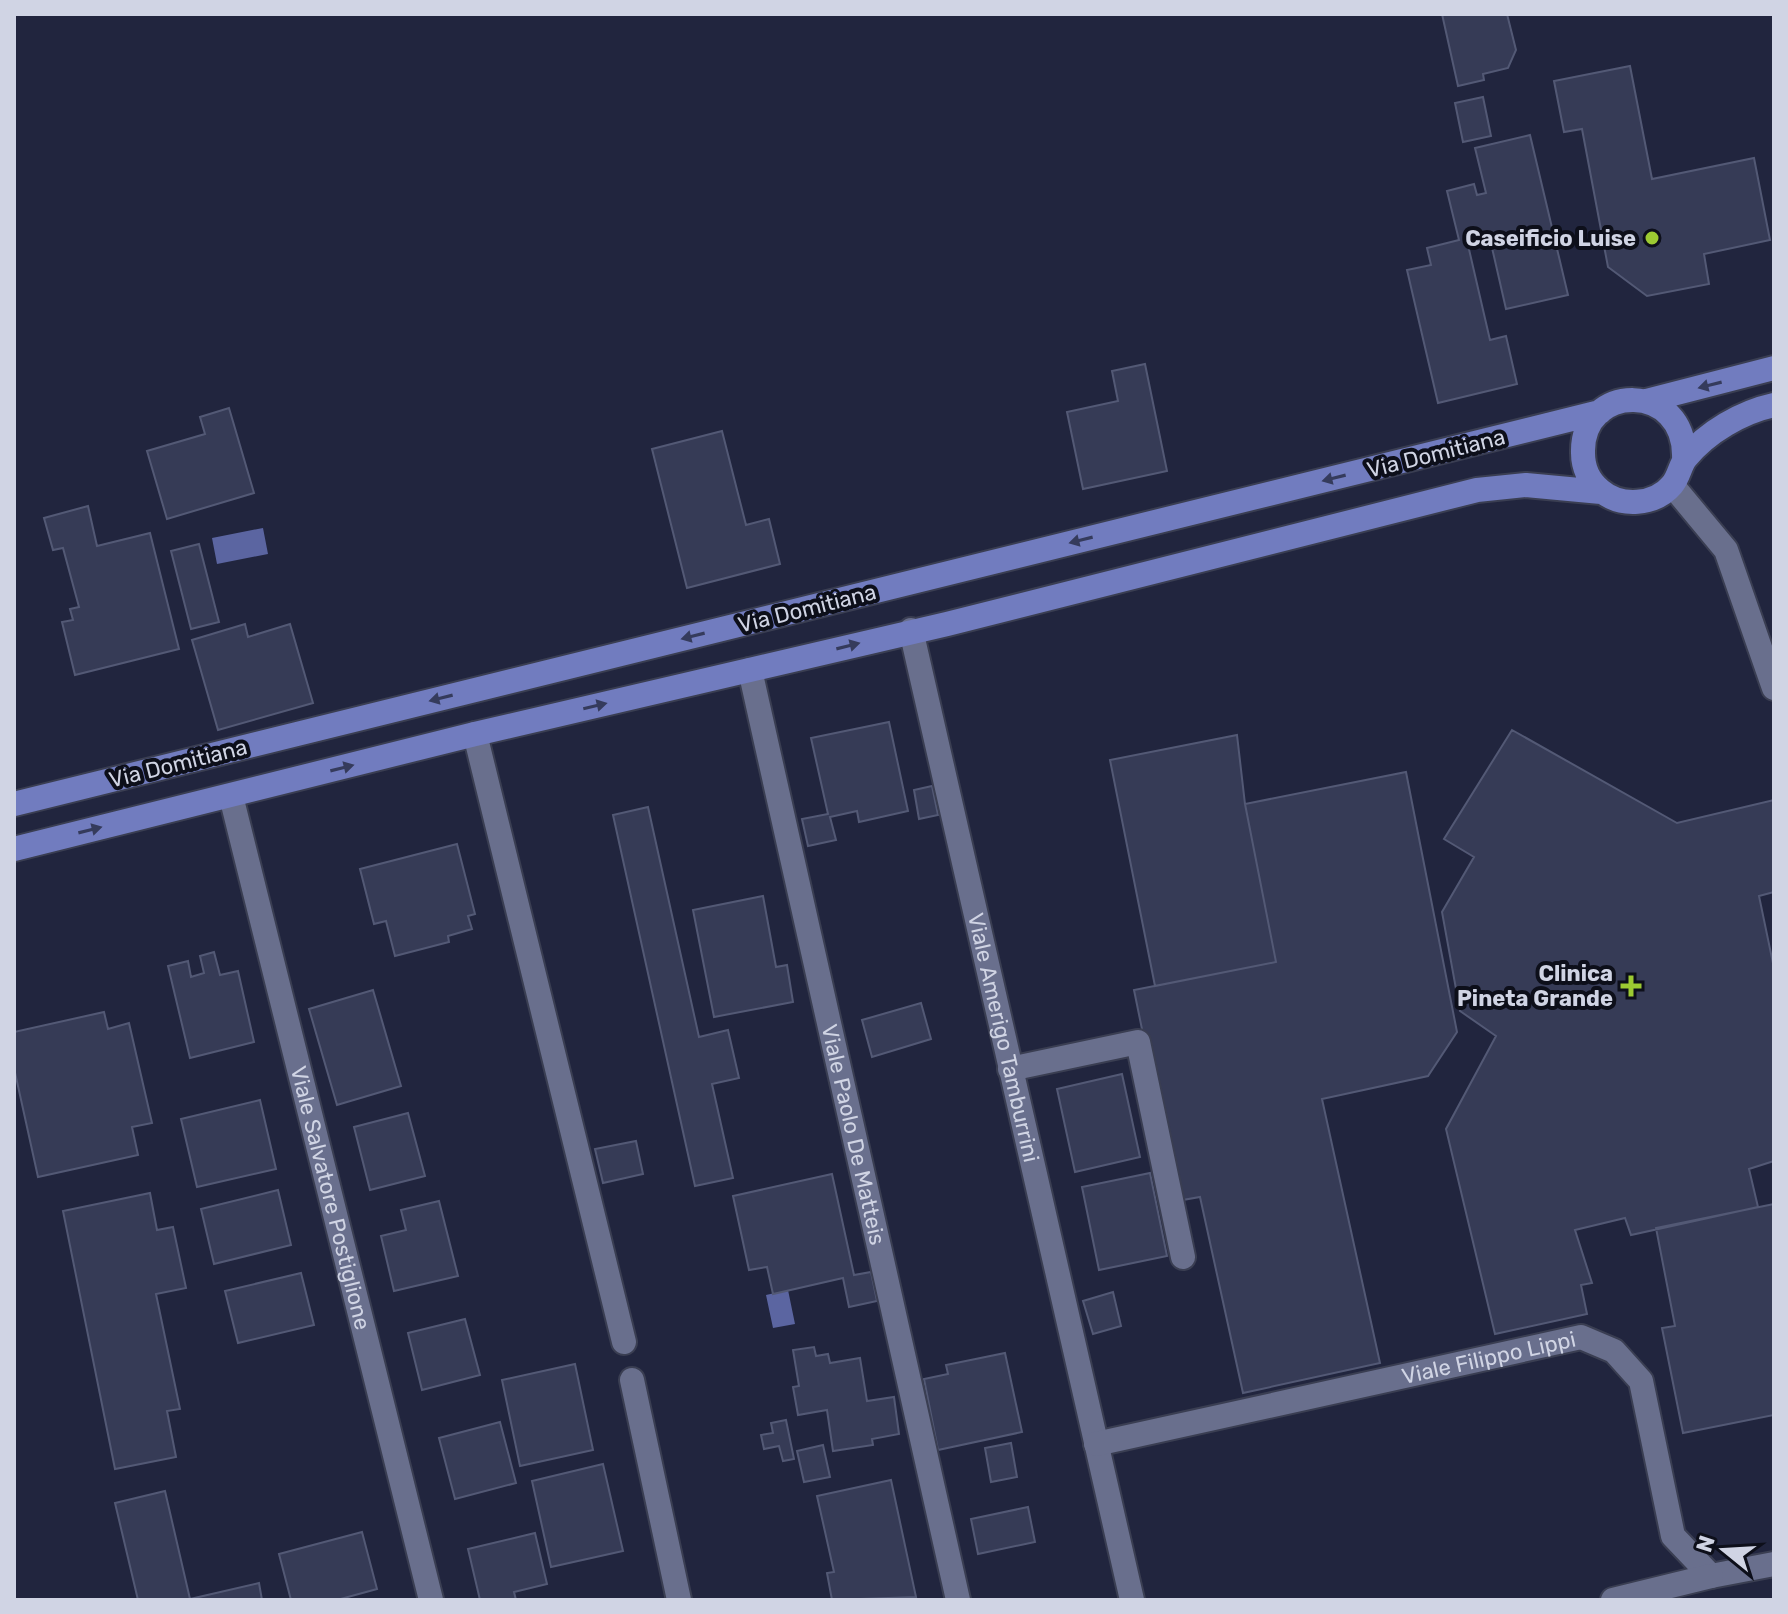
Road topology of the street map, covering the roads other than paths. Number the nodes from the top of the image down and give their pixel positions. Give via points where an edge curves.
1 (1774, 368) edge
2 (1646, 401) junction
3 (1774, 405) edge
4 (1600, 412) junction
5 (1684, 459) junction
6 (1672, 485) junction
7 (1601, 492) junction
8 (911, 630) junction
9 (750, 670) junction
10 (1774, 688) edge
11 (475, 734) junction
12 (231, 796) junction
13 (14, 804) edge
14 (14, 849) edge
15 (1010, 1069) junction
16 (1183, 1257) dead end
17 (624, 1342) dead end
18 (632, 1380) dead end
19 (1096, 1444) junction
20 (1774, 1564) edge
21 (1711, 1576) junction
22 (431, 1600) edge
23 (679, 1600) edge
24 (958, 1600) edge
25 (1132, 1600) edge
26 (1613, 1600) edge

1 -> 2 main road
2 - 4 main road via 1629,399
2 - 5 main road via 1660,406 1680,429
3 - 5 main road via 1718,428
4 - 7 main road via 1585,433 1583,459
4 -> 13 main road, Via Domitiana
5 - 6 main road
6 - 7 main road via 1638,502
6 - 10 street via 1726,550
7 - 8 main road, Via Domitiana via 1526,485 1477,490
9 -> 8 main road, Via Domitiana
8 - 15 street, Viale Amerigo Tamburrini
11 -> 9 main road, Via Domitiana
9 - 24 street, Viale Paolo De Matteis
12 -> 11 main road, Via Domitiana
11 - 17 street
14 -> 12 main road, Via Domitiana
12 - 22 street, Viale Salvatore Postiglione
15 - 16 street via 1138,1042
15 - 19 street, Viale Amerigo Tamburrini
18 - 23 street
19 - 21 street, Viale Filippo Lippi via 1581,1337 1614,1351 1641,1381 1673,1536
19 - 25 street, Viale Amerigo Tamburrini
20 - 21 street
21 - 26 street

